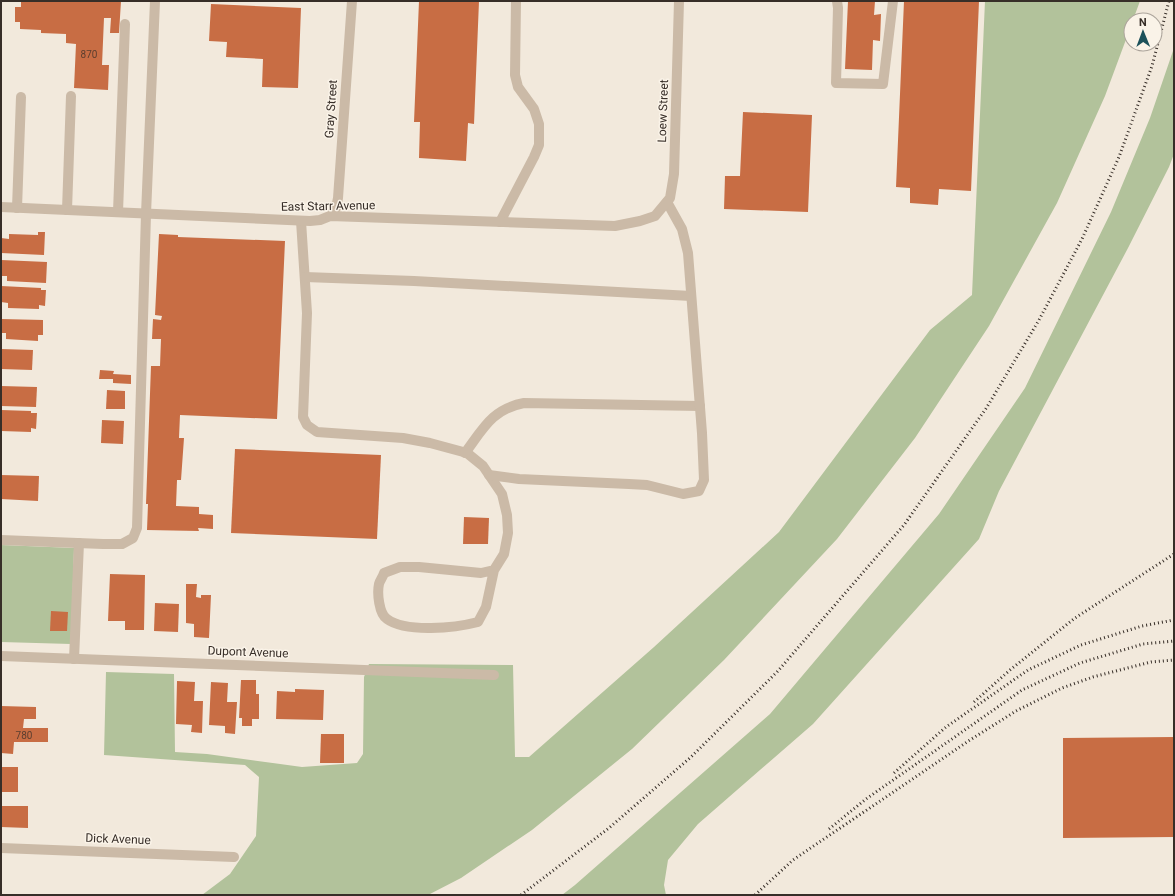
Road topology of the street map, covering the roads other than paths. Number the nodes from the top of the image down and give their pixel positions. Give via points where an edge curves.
1 (155, 1) edge
2 (352, 1) edge
3 (516, 1) edge
4 (679, 1) edge
5 (837, 1) edge
6 (892, 1) edge
7 (125, 24) dead end
8 (71, 96) dead end
9 (21, 97) dead end
10 (667, 202) junction
11 (1, 207) edge
12 (17, 208) junction
13 (67, 210) junction
14 (118, 212) junction
15 (146, 214) junction
16 (330, 216) junction
17 (655, 216) joint
18 (301, 221) junction
19 (500, 222) junction
20 (305, 277) junction
21 (691, 296) junction
22 (700, 406) junction
23 (465, 453) junction
24 (489, 475) junction
25 (1, 540) edge
26 (79, 544) junction
27 (494, 570) junction
28 (1, 656) edge
29 (74, 659) junction
30 (494, 675) dead end
31 (1, 848) edge
32 (234, 857) dead end

1 - 15 street
2 - 16 street, Gray Street via 338,198 336,208
3 - 19 street via 515,75 518,87 534,109 539,124 538,145
4 - 10 street, Loew Street via 674,174
5 - 6 street via 836,82 884,84
7 - 14 street
8 - 13 street
9 - 12 street
10 - 17 street, Loew Street
10 - 21 street via 682,229 688,253
11 - 12 street, East Starr Avenue
12 - 13 street, East Starr Avenue
13 - 14 street, East Starr Avenue
14 - 15 street, East Starr Avenue
15 - 18 street, East Starr Avenue
15 - 26 street via 137,528 134,538 122,544
16 - 18 street, East Starr Avenue via 320,220
16 - 19 street, East Starr Avenue
17 - 19 street, East Starr Avenue via 615,226
18 - 20 street
20 - 21 street
20 - 23 street via 307,313 303,417 307,425 317,432 403,438
21 - 22 street
22 - 23 street via 524,403 513,405 501,410 485,425
22 - 24 street via 704,480 699,492 683,494 647,485 519,479
23 - 24 street via 483,466
24 - 27 street via 502,494 508,521 504,554
25 - 26 street
26 - 29 street
27 - 27 street via 481,573 400,567 384,573 378,586 379,607 386,618 401,626 430,628 464,626 478,622 486,607
28 - 29 street, Dupont Avenue
29 - 30 street, Dupont Avenue
31 - 32 street, Dick Avenue

